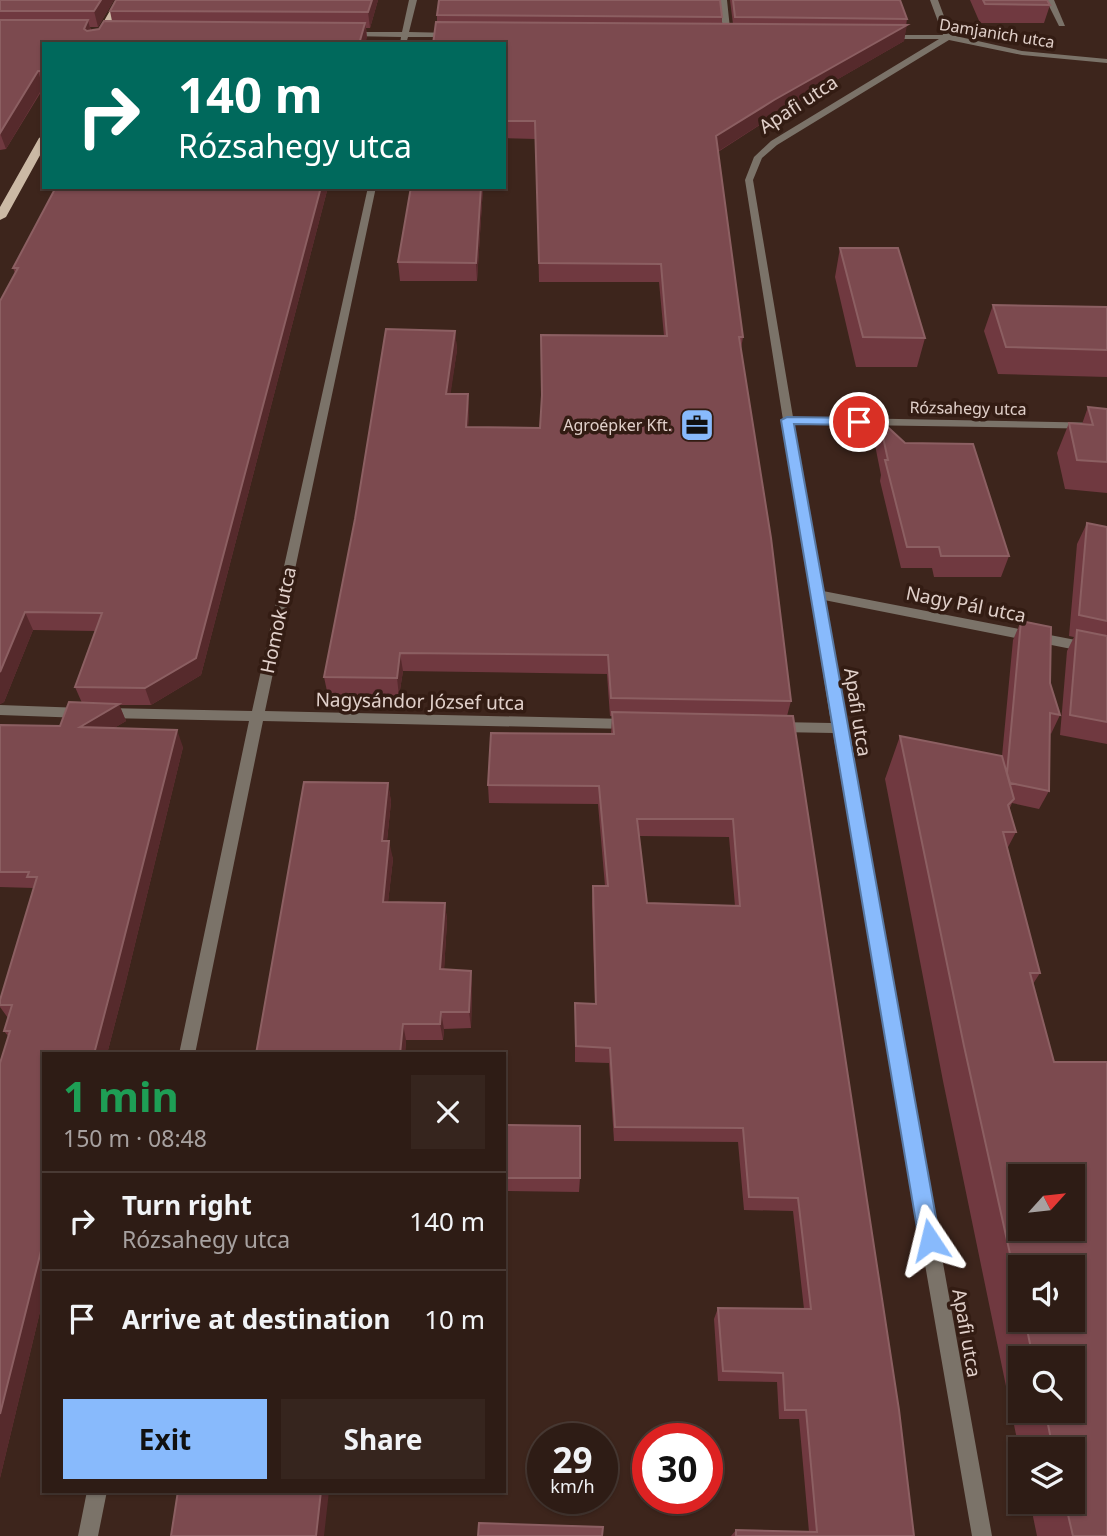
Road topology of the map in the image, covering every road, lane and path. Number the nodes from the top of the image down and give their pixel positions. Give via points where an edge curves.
1 (121, 0) edge
2 (413, 0) edge
3 (723, 0) edge
4 (934, 0) edge
5 (1050, 0) edge
6 (1062, 24) dead end
7 (89, 32) edge
8 (102, 33) junction
9 (116, 33) edge
10 (332, 34) edge
11 (405, 34) junction
12 (459, 35) edge
13 (718, 36) edge
14 (728, 36) junction
15 (741, 36) edge
16 (878, 37) edge
17 (948, 37) junction
18 (97, 42) edge
19 (403, 42) edge
20 (1107, 61) edge
21 (42, 142) edge
22 (372, 189) edge
23 (0, 217) edge
24 (787, 420) junction
25 (1107, 426) edge
26 (818, 594) junction
27 (1107, 651) edge
28 (0, 710) edge
29 (257, 717) junction
30 (643, 724) edge
31 (766, 727) edge
32 (839, 728) junction
33 (187, 1052) edge
34 (97, 1493) edge
35 (88, 1536) edge
36 (982, 1536) edge

1 - 8 main road
2 - 11 street
3 - 14 street
4 - 17 street
5 - 6 street
7 - 8 street
8 - 9 street
8 - 18 main road
10 - 11 street
11 - 12 street
11 - 19 street
13 - 14 street
14 - 15 street
16 - 17 street, Damjanich utca
17 - 20 street, Damjanich utca via 1022,53
17 - 24 street, Apafi utca via 774,143 753,166 750,194
21 - 23 main road
22 - 29 street, Homok utca
24 - 25 street, Rózsahegy utca
24 - 26 street, Apafi utca
26 - 27 street, Nagy Pál utca
26 - 32 street, Apafi utca
28 - 29 street, Nagysándor József utca
29 - 30 street, Nagysándor József utca
29 - 33 street, Homok utca
31 - 32 street
32 - 36 street, Apafi utca
34 - 35 street

